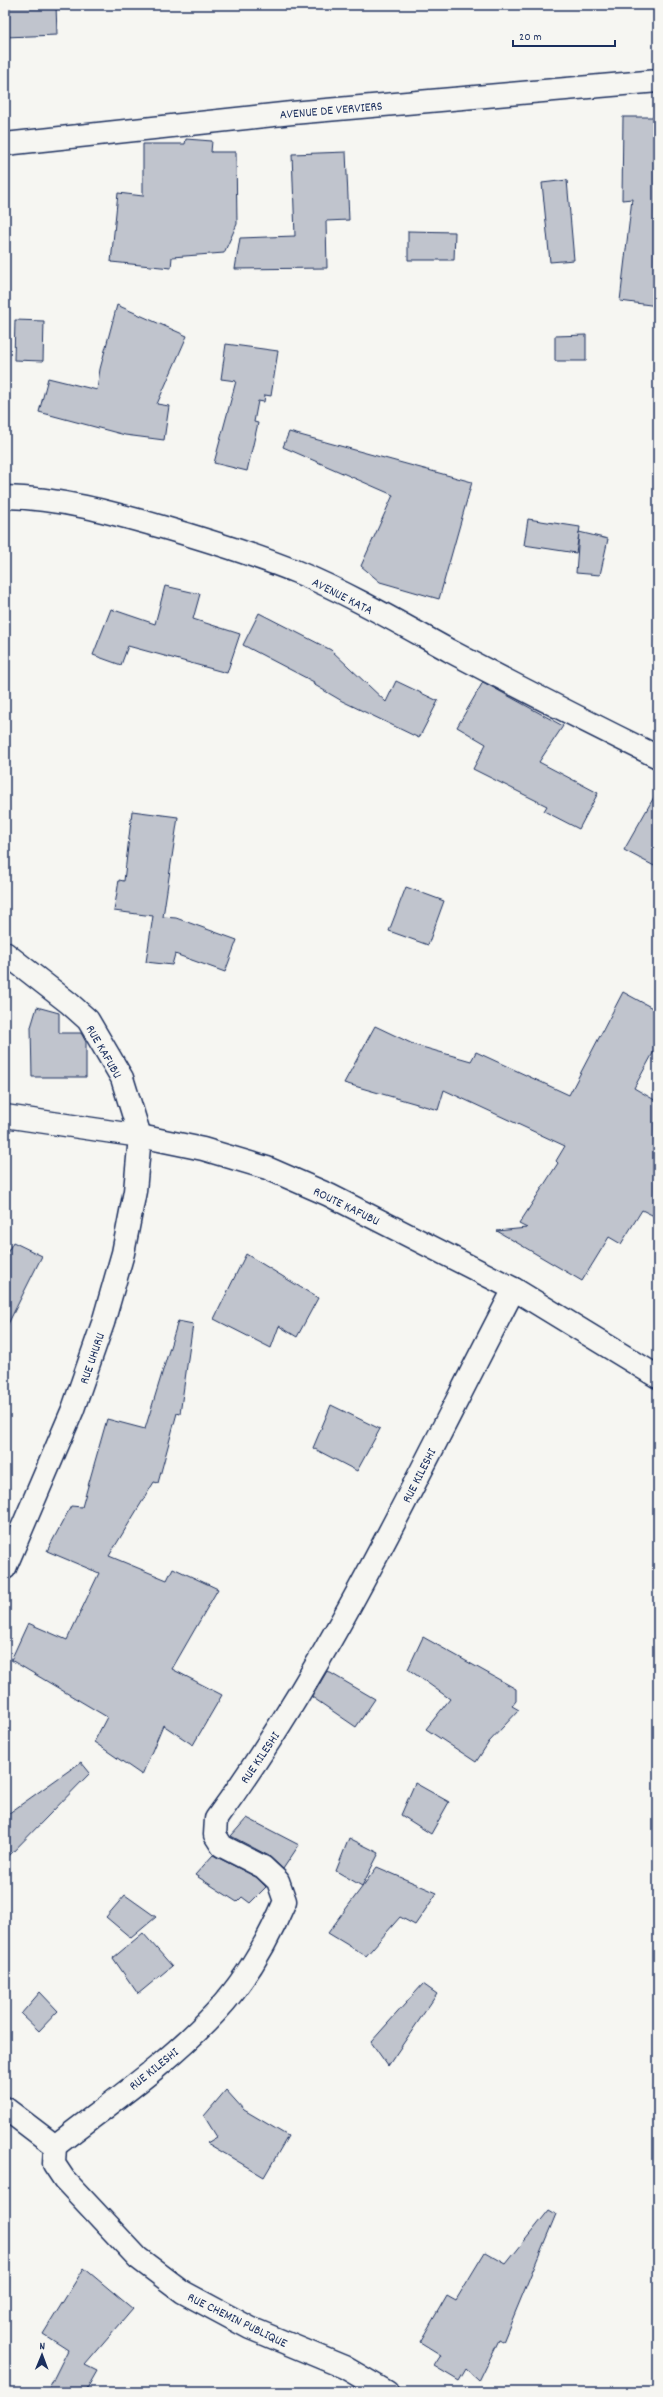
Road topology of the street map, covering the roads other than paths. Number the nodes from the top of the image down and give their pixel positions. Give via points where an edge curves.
1 (658, 81) edge
2 (5, 144) edge
3 (5, 497) edge
4 (658, 757) edge
5 (5, 953) edge
6 (5, 1116) edge
7 (140, 1136) junction
8 (514, 1289) junction
9 (658, 1377) edge
10 (5, 1568) edge
11 (5, 2108) edge
12 (56, 2146) junction
13 (386, 2392) edge

1 - 2 street, AVENUE DE VERVIERS via 292,112
3 - 4 street, AVENUE KATA via 72,503 117,514 248,554 297,572 337,590 535,696
5 - 7 street, RUE KAFUBU via 88,1020 122,1078
6 - 7 street, ROUTE KAFUBU
7 - 8 street, ROUTE KAFUBU via 203,1149 267,1168 329,1195
7 - 10 street, RUE UHURU via 135,1191 103,1323 73,1409
8 - 9 street, ROUTE KAFUBU
8 - 12 street, RUE KILESHI via 320,1662 277,1732 216,1819 215,1834 222,1846 263,1867 278,1881 285,1902 270,1937 247,1972 211,2017 172,2054
11 - 12 street
12 - 13 street, RUE CHEMIN PUBLIQUE via 54,2164 64,2179 138,2258 177,2287 250,2328 344,2367

